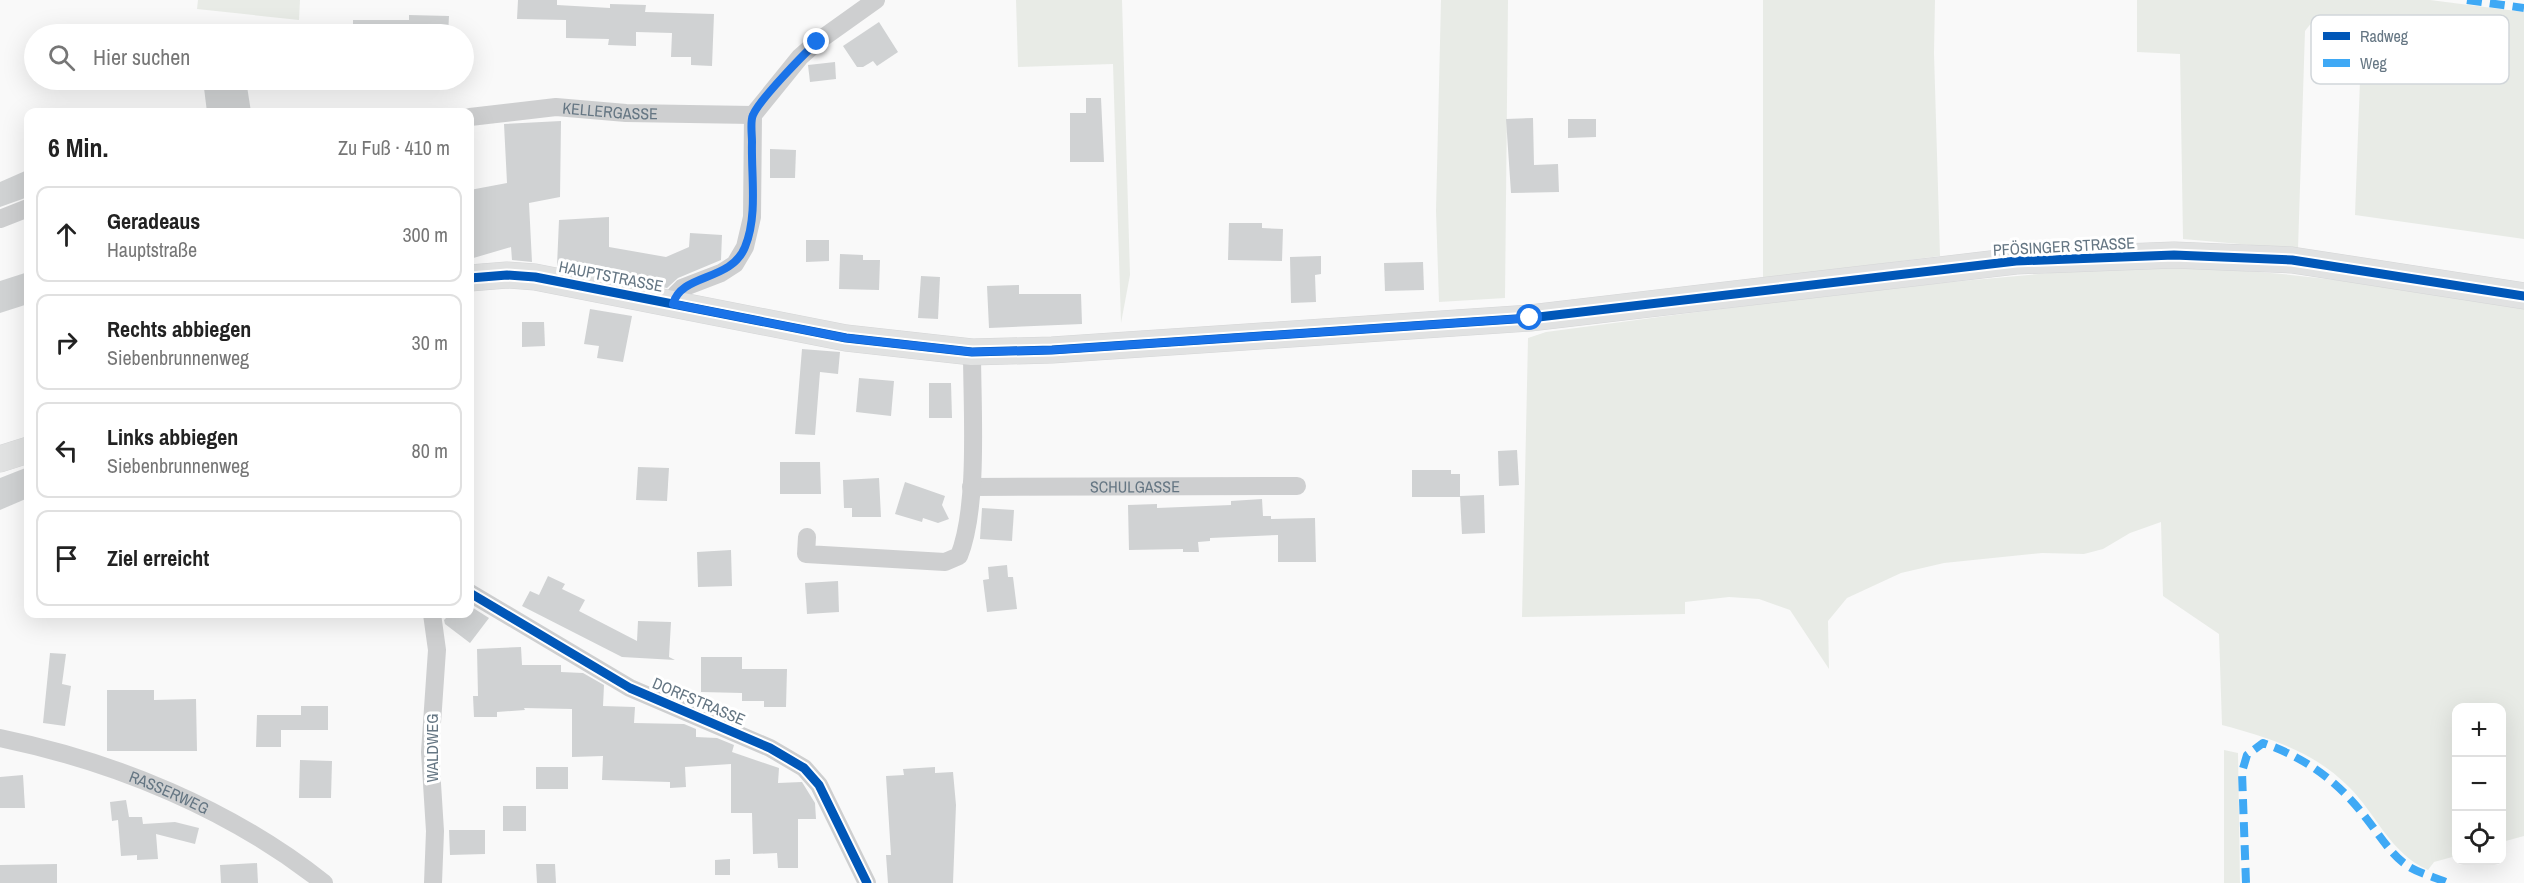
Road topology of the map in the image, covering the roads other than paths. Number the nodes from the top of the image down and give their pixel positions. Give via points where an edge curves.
1 (876, 0) edge
2 (753, 115) junction
3 (474, 117) edge
4 (24, 210) edge
5 (0, 219) edge
6 (474, 278) edge
7 (2524, 296) edge
8 (673, 304) junction
9 (1605, 309) joint
10 (972, 352) junction
11 (24, 451) edge
12 (0, 459) edge
13 (1297, 486) dead end
14 (971, 487) junction
15 (807, 537) dead end
16 (474, 595) edge
17 (432, 618) edge
18 (0, 738) edge
19 (324, 883) edge
20 (433, 883) edge
21 (867, 883) edge

1 - 2 street via 800,57
2 - 3 street, KELLERGASSE via 626,113 555,107
2 - 8 street via 752,217 745,247 735,264 682,288
4 - 5 street
6 - 8 street, HAUPTSTRASSE via 535,277
7 - 9 street, PFÖSINGER STRASSE via 2292,260 2174,255 2016,261
8 - 10 street, HAUPTSTRASSE via 846,338
9 - 10 street, HAUPTSTRASSE via 1453,324
10 - 14 street
11 - 12 street
13 - 14 street, SCHULGASSE
14 - 15 street via 964,542 959,556 945,562 806,555
16 - 21 street, DORFSTRASSE via 630,688 770,748 804,768 819,785
17 - 20 street, WALDWEG via 436,650 430,752 435,831
18 - 19 street, RASSERWEG via 60,750 162,790 263,838

